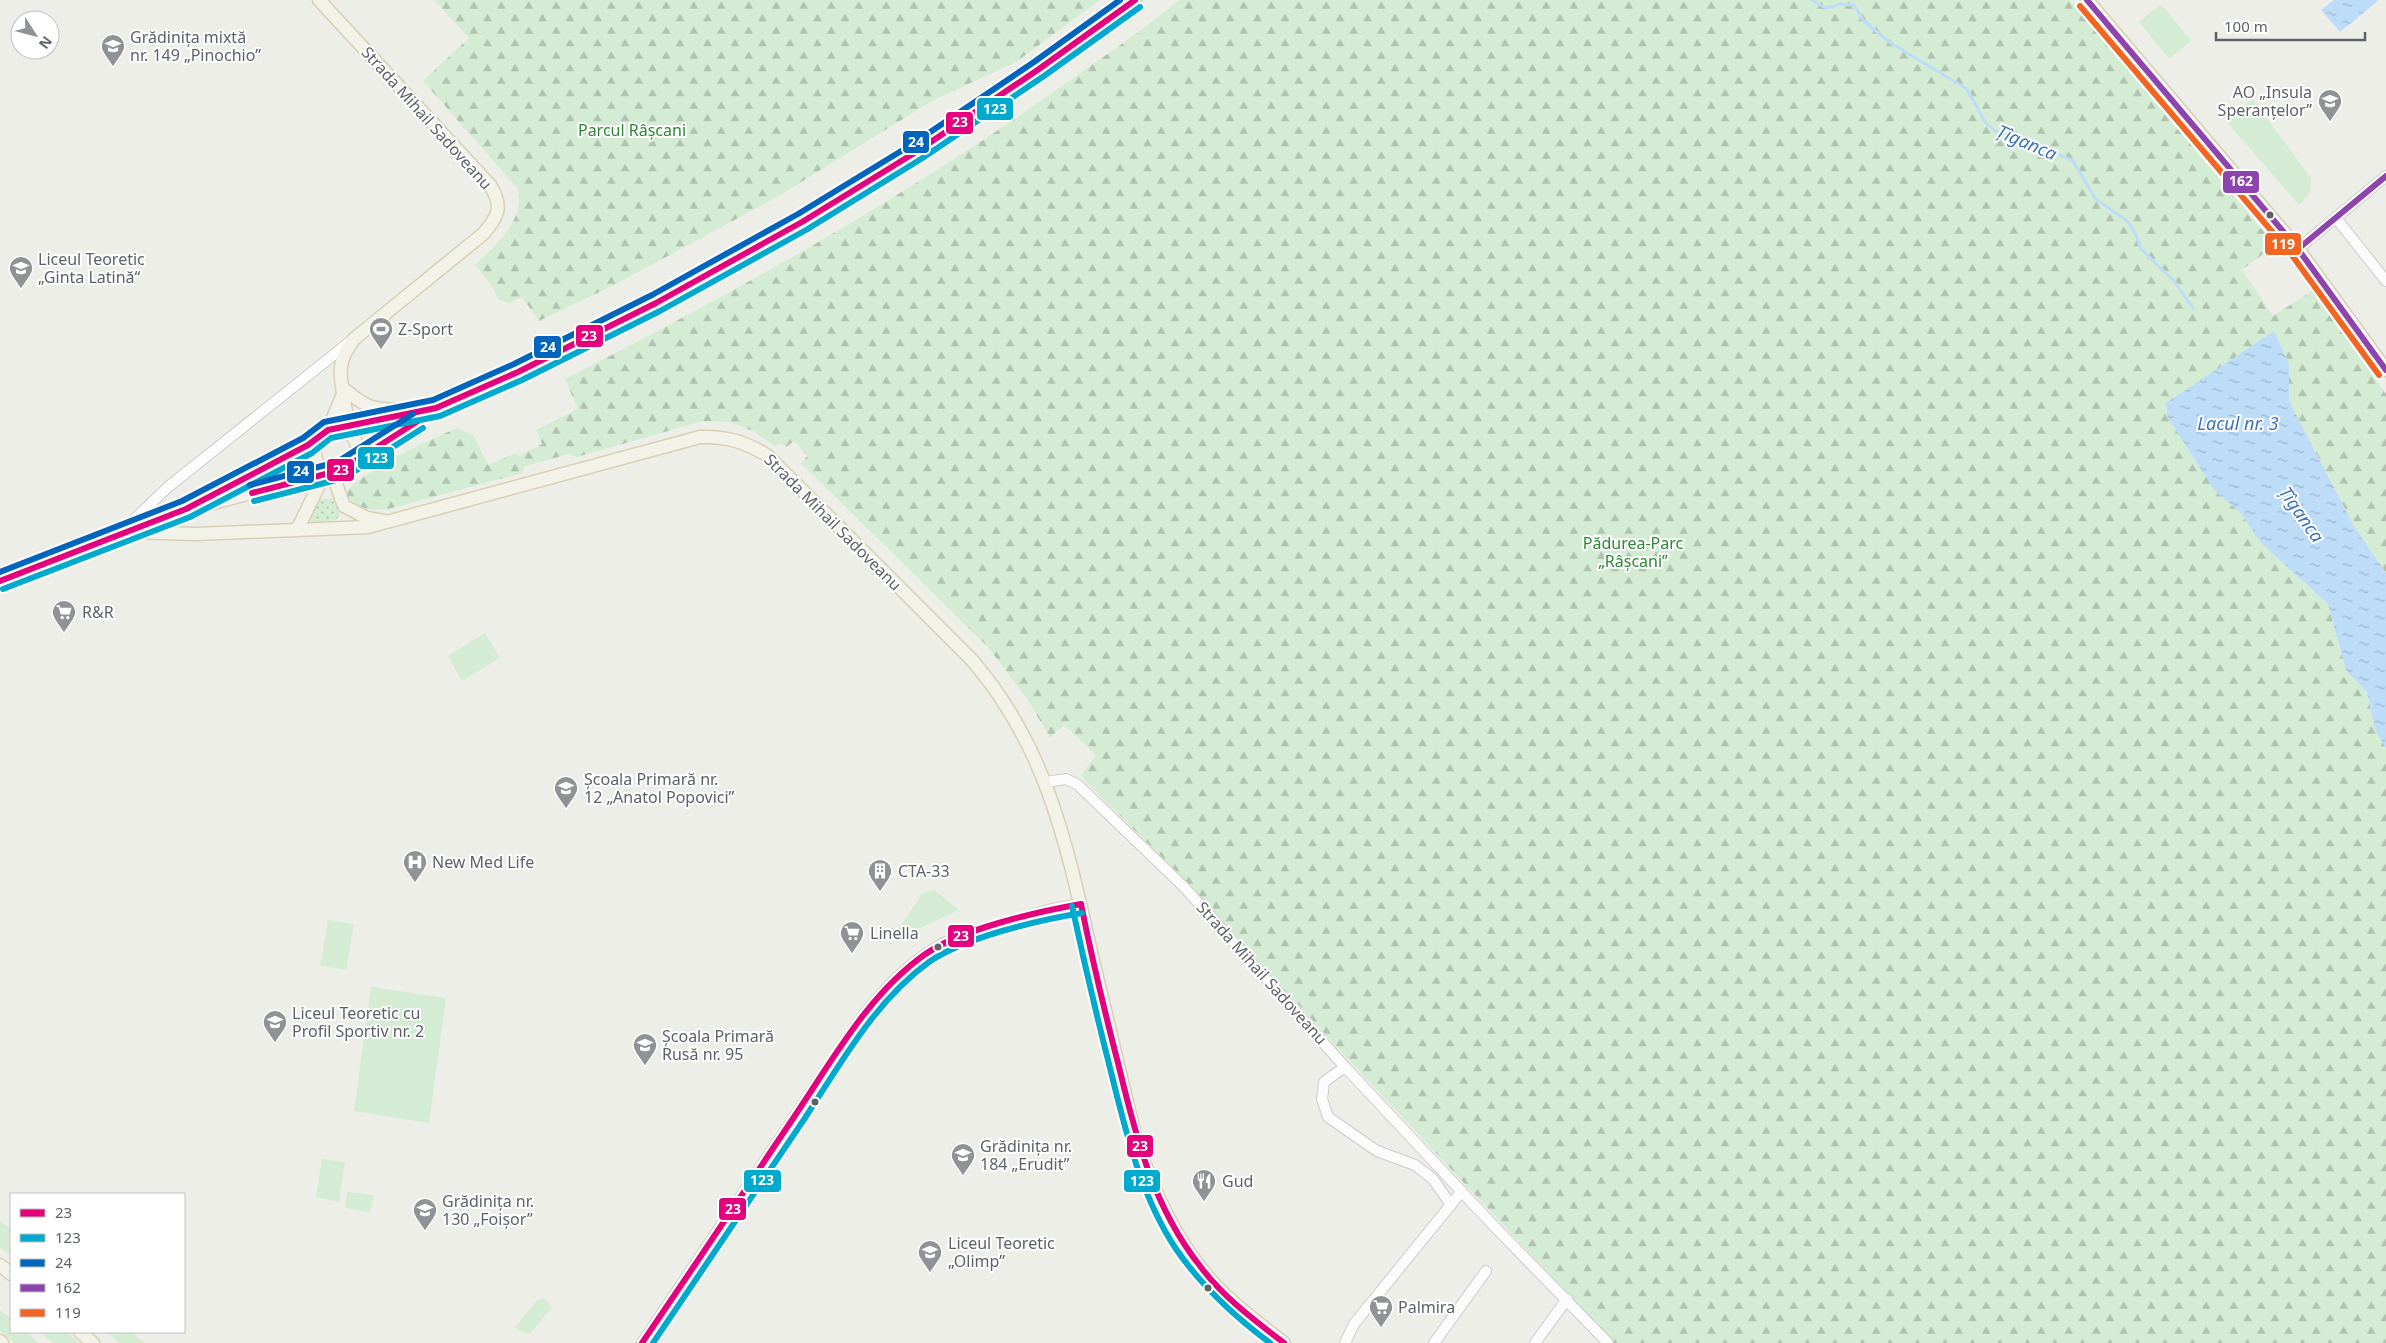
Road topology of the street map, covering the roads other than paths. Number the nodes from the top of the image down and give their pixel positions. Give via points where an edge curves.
1 (319, 0) edge
2 (1135, 0) edge
3 (2087, 0) edge
4 (2386, 176) edge
5 (2336, 218) junction
6 (2298, 249) junction
7 (2386, 282) edge
8 (354, 339) junction
9 (2386, 370) edge
10 (344, 390) junction
11 (436, 408) junction
12 (417, 411) junction
13 (328, 430) junction
14 (347, 431) junction
15 (318, 439) junction
16 (344, 469) junction
17 (324, 474) junction
18 (344, 506) junction
19 (186, 509) junction
20 (306, 513) junction
21 (386, 521) junction
22 (330, 528) junction
23 (315, 529) junction
24 (297, 530) junction
25 (130, 532) junction
26 (116, 537) junction
27 (0, 581) edge
28 (1046, 782) junction
29 (1081, 904) junction
30 (1345, 1067) junction
31 (1462, 1191) junction
32 (1451, 1205) junction
33 (0, 1264) edge
34 (1486, 1271) dead end
35 (10, 1273) edge
36 (1567, 1299) junction
37 (81, 1333) edge
38 (94, 1343) edge
39 (642, 1343) edge
40 (1284, 1343) edge
41 (1345, 1343) edge
42 (1434, 1343) edge
43 (1535, 1343) edge
44 (1608, 1343) edge

1 - 8 main road, Strada Mihail Sadoveanu via 490,185 499,206 483,234
2 - 11 main road via 968,118 802,222 647,308 518,372
3 - 6 main road
4 - 5 street
5 - 6 street
5 - 7 street
6 - 9 main road
8 - 10 main road, Strada Mihail Sadoveanu via 341,367
8 - 26 street via 168,487
10 - 12 main road via 373,409
10 - 13 main road, Strada Mihail Sadoveanu
10 - 14 main road, Strada Mihail Sadoveanu
11 - 12 main road
11 - 16 main road
12 - 14 main road
13 - 14 main road
13 - 15 main road
14 - 16 main road via 356,442 356,456
15 - 17 main road via 316,460
15 - 19 main road
16 - 17 main road
16 - 18 main road via 336,484
17 - 19 main road
17 - 20 main road
18 - 21 main road, Strada Mihail Sadoveanu via 367,518
18 - 22 main road via 342,522
19 - 25 main road
20 - 23 main road via 307,522
20 - 24 main road
21 - 22 main road, Strada Mihail Sadoveanu via 368,527
21 - 28 main road, Strada Mihail Sadoveanu via 700,437 740,441 768,456 971,659 1013,714
22 - 23 main road, Strada Mihail Sadoveanu
23 - 24 main road, Strada Mihail Sadoveanu
24 - 25 main road, Strada Mihail Sadoveanu via 196,534
25 - 26 main road
26 - 27 main road
28 - 29 main road, Strada Mihail Sadoveanu
28 - 30 street, Strada Mihail Sadoveanu via 1066,779 1078,785 1184,887
29 - 39 street via 1052,909 956,937 912,963 888,985 853,1030
29 - 40 main road, Strada Mihail Sadoveanu via 1136,1140 1160,1202 1182,1242 1208,1276 1235,1304
30 - 31 street, Strada Mihail Sadoveanu
30 - 32 street via 1324,1082 1322,1099 1328,1117 1377,1151 1415,1165 1434,1179
31 - 32 street
31 - 36 street, Strada Mihail Sadoveanu
32 - 41 street via 1354,1324
33 - 35 main road
34 - 42 street
36 - 43 street
36 - 44 street, Strada Mihail Sadoveanu
37 - 38 main road

